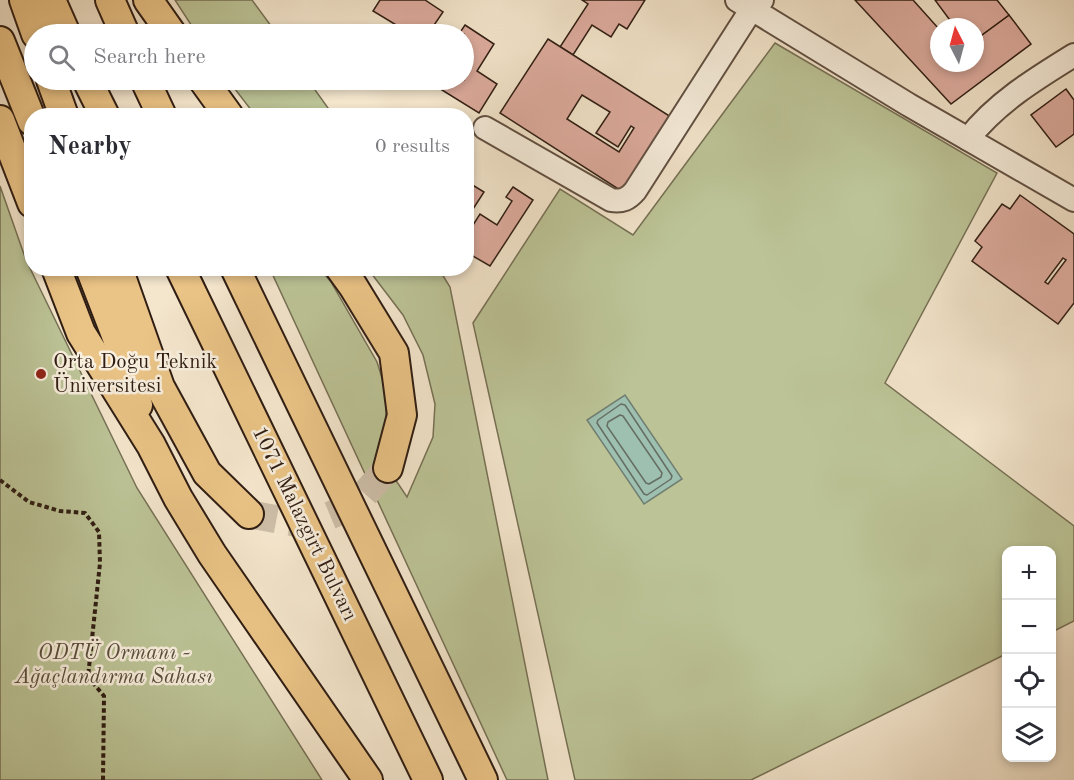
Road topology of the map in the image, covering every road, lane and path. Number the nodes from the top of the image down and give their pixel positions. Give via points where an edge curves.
1 (24, 0) edge
2 (51, 0) edge
3 (110, 0) edge
4 (148, 0) edge
5 (750, 3) edge
6 (32, 24) edge
7 (62, 24) edge
8 (121, 24) edge
9 (165, 24) edge
10 (0, 40) edge
11 (1074, 55) edge
12 (55, 90) edge
13 (92, 90) edge
14 (150, 90) edge
15 (210, 90) edge
16 (27, 108) edge
17 (61, 108) edge
18 (101, 108) edge
19 (158, 108) edge
20 (223, 108) edge
21 (0, 120) edge
22 (485, 128) dead end
23 (968, 139) junction
24 (24, 182) edge
25 (1074, 200) edge
26 (59, 276) edge
27 (93, 276) edge
28 (121, 276) edge
29 (184, 276) edge
30 (239, 276) edge
31 (346, 276) edge
32 (151, 445) junction
33 (387, 468) tunnel mouth
34 (0, 480) edge
35 (249, 514) tunnel mouth
36 (103, 780) edge
37 (368, 780) edge
38 (428, 780) edge
39 (483, 780) edge

1 - 6 main road
2 - 7 main road
3 - 8 main road
4 - 9 main road
5 - 22 street via 635,191 627,198 611,200
5 - 23 street
10 - 16 main road
11 - 23 street via 1019,91 980,123
12 - 17 main road
13 - 18 main road
14 - 19 main road
15 - 20 main road
21 - 24 main road
23 - 25 street
26 - 32 main road via 81,333
27 - 32 main road
28 - 35 main road via 160,387 207,473
29 - 38 main road, 1071 Malazgirt Bulvarı
30 - 39 main road
31 - 33 main road via 394,353 402,415
32 - 37 main road via 212,554
34 - 36 path via 29,502 86,513 99,532 100,563 88,677 104,696

